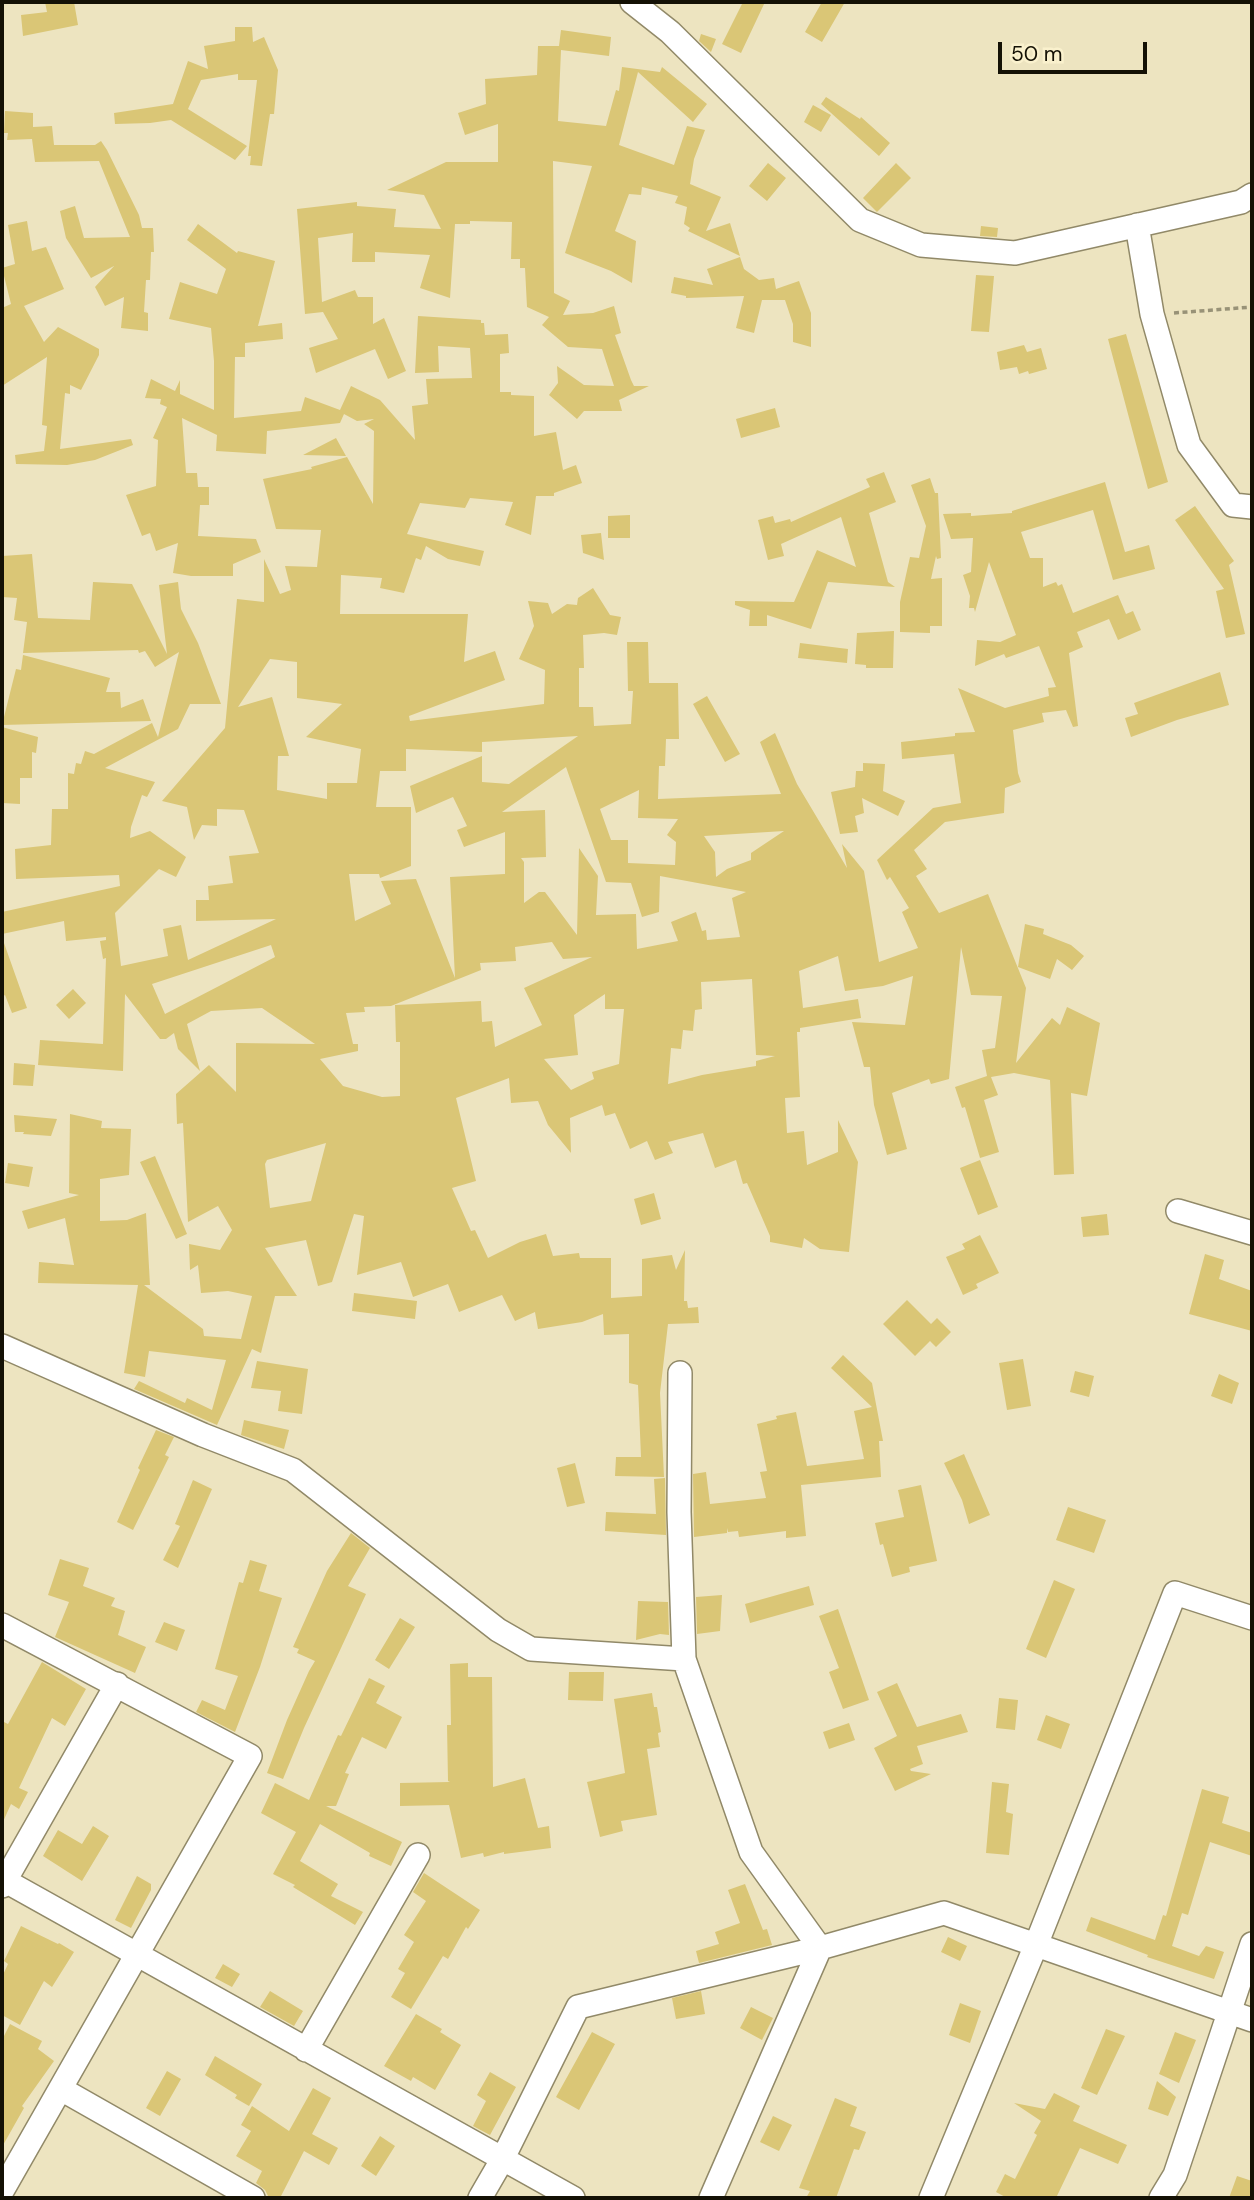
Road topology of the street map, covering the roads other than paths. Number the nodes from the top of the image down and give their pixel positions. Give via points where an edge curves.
1 (632, 2) edge
2 (1252, 195) edge
3 (1137, 225) junction
4 (1252, 508) edge
5 (1178, 1211) dead end
6 (1252, 1233) edge
7 (2, 1346) edge
8 (680, 1373) dead end
9 (1252, 1618) edge
10 (2, 1625) edge
11 (684, 1659) junction
12 (117, 1684) junction
13 (418, 1855) dead end
14 (3, 1882) edge
15 (1252, 1944) edge
16 (1036, 1945) junction
17 (820, 1948) junction
18 (137, 1955) junction
19 (1230, 2012) junction
20 (1252, 2020) edge
21 (306, 2050) junction
22 (61, 2089) junction
23 (502, 2160) junction
24 (2, 2192) edge
25 (253, 2198) edge
26 (480, 2198) edge
27 (573, 2198) edge
28 (711, 2198) edge
29 (931, 2198) edge
30 (1161, 2198) edge

1 - 3 street via 670,32 860,220 921,245 1015,253
2 - 3 street via 1241,202
3 - 4 street via 1152,314 1189,445 1233,505
5 - 6 street
7 - 11 street via 203,1436 293,1470 498,1630 531,1649
8 - 11 street
9 - 16 street via 1175,1593
10 - 12 street
11 - 17 street via 751,1852
12 - 14 street
12 - 18 street via 250,1756
13 - 21 street
14 - 18 street
15 - 19 street
16 - 17 street via 944,1913
16 - 19 street
16 - 29 street
17 - 23 street via 578,2007
17 - 28 street
18 - 21 street
18 - 22 street
19 - 20 street
19 - 30 street via 1175,2175
21 - 23 street
22 - 24 street
22 - 25 street
23 - 26 street
23 - 27 street

